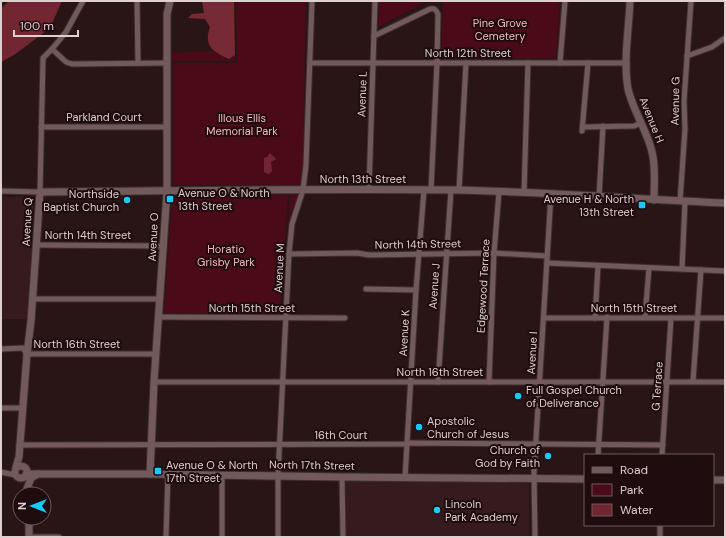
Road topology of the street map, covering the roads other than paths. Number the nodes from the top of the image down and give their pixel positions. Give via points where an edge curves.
1 (83, 1) edge
2 (137, 1) edge
3 (170, 1) edge
4 (312, 1) edge
5 (375, 1) edge
6 (565, 1) edge
7 (630, 1) edge
8 (690, 1) edge
9 (374, 36) junction
10 (725, 38) edge
11 (52, 49) junction
12 (687, 56) junction
13 (138, 63) junction
14 (167, 63) junction
15 (310, 63) junction
16 (373, 63) junction
17 (437, 63) junction
18 (466, 63) junction
19 (528, 63) junction
20 (560, 63) junction
21 (588, 63) junction
22 (627, 63) junction
23 (641, 124) junction
24 (603, 126) junction
25 (41, 127) junction
26 (167, 127) junction
27 (369, 189) junction
28 (303, 190) junction
29 (428, 190) junction
30 (451, 190) junction
31 (459, 190) junction
32 (1, 191) edge
33 (167, 191) junction
34 (40, 192) junction
35 (499, 192) junction
36 (524, 193) junction
37 (551, 194) junction
38 (599, 197) junction
39 (654, 200) junction
40 (683, 202) junction
41 (725, 204) edge
42 (37, 245) junction
43 (164, 246) junction
44 (494, 253) junction
45 (289, 254) junction
46 (447, 254) junction
47 (419, 255) junction
48 (547, 256) junction
49 (547, 263) junction
50 (598, 266) junction
51 (650, 268) junction
52 (682, 269) junction
53 (701, 270) junction
54 (725, 271) edge
55 (366, 289) dead end
56 (416, 290) junction
57 (33, 299) junction
58 (160, 299) junction
59 (159, 317) junction
60 (607, 317) junction
61 (646, 317) junction
62 (286, 318) junction
63 (345, 318) dead end
64 (544, 318) junction
65 (595, 318) junction
66 (671, 318) junction
67 (697, 318) junction
68 (725, 318) edge
69 (1, 349) edge
70 (27, 354) junction
71 (156, 354) junction
72 (604, 381) junction
73 (668, 381) junction
74 (693, 381) junction
75 (154, 382) junction
76 (283, 382) junction
77 (411, 382) junction
78 (438, 382) junction
79 (489, 382) junction
80 (540, 382) junction
81 (725, 382) edge
82 (1, 408) edge
83 (23, 408) junction
84 (407, 444) junction
85 (599, 444) junction
86 (19, 445) junction
87 (152, 445) junction
88 (279, 445) junction
89 (536, 445) junction
90 (663, 445) junction
91 (598, 454) edge
92 (662, 454) edge
93 (3, 472) edge
94 (21, 472) junction
95 (38, 474) junction
96 (150, 474) junction
97 (168, 474) junction
98 (222, 475) junction
99 (278, 475) junction
100 (342, 477) junction
101 (405, 478) junction
102 (535, 478) junction
103 (584, 478) edge
104 (714, 480) edge
105 (725, 480) edge
106 (26, 486) edge
107 (29, 486) edge
108 (29, 526) edge
109 (660, 526) edge
110 (29, 537) edge
111 (59, 537) edge
112 (166, 537) edge
113 (222, 537) edge
114 (278, 537) edge
115 (343, 537) edge
116 (535, 537) edge
117 (660, 537) edge

1 - 11 street, Avenue Q via 66,32
2 - 13 street
3 - 14 street, Avenue O via 167,14
4 - 15 street, Avenue M
5 - 9 street, Avenue L
6 - 20 street
7 - 22 street, Avenue H
8 - 12 street, Avenue G
9 - 16 street, Avenue L
9 - 17 street, Avenue K via 430,9 435,9 438,14
10 - 12 street via 712,47
11 - 13 street via 72,64
11 - 25 street, Avenue Q via 42,62
12 - 40 street, Avenue G
13 - 14 street
14 - 26 street, Avenue O
15 - 16 street, North 12th Street
15 - 28 street, Avenue M
16 - 17 street, North 12th Street
16 - 27 street, Avenue L
17 - 18 street, North 12th Street
17 - 29 street, Avenue K
18 - 19 street, North 12th Street
18 - 31 street
19 - 20 street, North 12th Street
19 - 36 street
20 - 21 street, North 12th Street
21 - 22 street, North 12th Street
21 - 24 street via 582,129
22 - 23 street, Avenue H via 628,88
23 - 24 street
23 - 39 street, Avenue H via 652,152 655,169
24 - 38 street
25 - 26 street, Parkland Court
25 - 34 street, Avenue Q
26 - 33 street, Avenue O
27 - 28 street, North 13th Street
27 - 29 street, North 13th Street
28 - 33 street, North 13th Street
28 - 45 street, Avenue M via 292,224
29 - 30 street, North 13th Street
29 - 47 street, Avenue K
30 - 31 street, North 13th Street
30 - 46 street, Avenue J
31 - 35 street, North 13th Street
32 - 34 street, North 13th Street
33 - 34 street, North 13th Street
33 - 43 street, Avenue O
34 - 42 street, Avenue Q
35 - 36 street, North 13th Street
35 - 44 street, Edgewood Terrace
36 - 37 street, North 13th Street
37 - 38 street, North 13th Street
37 - 48 street, Avenue I
38 - 39 street, North 13th Street
39 - 40 street, North 13th Street
40 - 41 street, North 13th Street
40 - 52 street, Avenue G
42 - 43 street, North 14th Street
42 - 57 street, Avenue Q
43 - 58 street, Avenue O
44 - 46 street, North 14th Street
44 - 48 street, North 14th Street
44 - 79 street, Edgewood Terrace
45 - 47 street, North 14th Street
45 - 62 street, Avenue M
46 - 47 street, North 14th Street
46 - 78 street, Avenue J
47 - 56 street, Avenue K
48 - 49 street, Avenue I
49 - 50 street
49 - 64 street, Avenue I
50 - 51 street
50 - 65 street
51 - 52 street
51 - 61 street
52 - 53 street
53 - 54 street
53 - 67 street
55 - 56 street
56 - 77 street, Avenue K
57 - 58 street
57 - 70 street, Avenue Q
58 - 59 street, Avenue O
59 - 62 street, North 15th Street
59 - 71 street, Avenue O
60 - 61 street, North 15th Street
60 - 65 street, North 15th Street
60 - 72 street
61 - 66 street, North 15th Street
62 - 63 street, North 15th Street
62 - 76 street, Avenue M
64 - 65 street, North 15th Street
64 - 80 street, Avenue I
66 - 67 street, North 15th Street
66 - 73 street, G Terrace
67 - 68 street, North 15th Street
67 - 74 street
69 - 70 street, North 16th Street via 22,348
70 - 71 street, North 16th Street
70 - 83 street, Avenue Q
71 - 75 street, Avenue O
72 - 73 street, North 16th Street
72 - 80 street, North 16th Street
72 - 85 street
73 - 74 street, North 16th Street
73 - 90 street, G Terrace
74 - 81 street, North 16th Street
75 - 76 street, North 16th Street
75 - 87 street, Avenue O
76 - 77 street, North 16th Street
76 - 88 street, Avenue M
77 - 78 street, North 16th Street
77 - 84 street, Avenue K
78 - 79 street, North 16th Street
79 - 80 street, North 16th Street
80 - 89 street, Avenue I
82 - 83 street
83 - 86 street, Avenue Q
84 - 88 street, 16th Court
84 - 89 street, 16th Court
84 - 101 street, Avenue K
85 - 89 street, 16th Court
85 - 90 street, 16th Court
85 - 91 street
86 - 87 street, 16th Court
86 - 94 street, Avenue Q
87 - 88 street, 16th Court
87 - 96 street, Avenue O
88 - 99 street, Avenue M
89 - 102 street, Avenue I
90 - 92 street, G Terrace
93 - 94 street
94 - 95 street, North 17th Street
94 - 106 street, Avenue Q
95 - 96 street, North 17th Street
95 - 107 street via 31,478
96 - 97 street, North 17th Street
97 - 98 street, North 17th Street
97 - 112 street
98 - 99 street, North 17th Street
98 - 113 street
99 - 100 street, North 17th Street
99 - 114 street, Avenue M
100 - 101 street, North 17th Street
100 - 115 street
101 - 102 street, North 17th Street
102 - 103 street, North 17th Street
102 - 116 street, Avenue I
104 - 105 street
108 - 110 street
109 - 117 street
110 - 111 street

